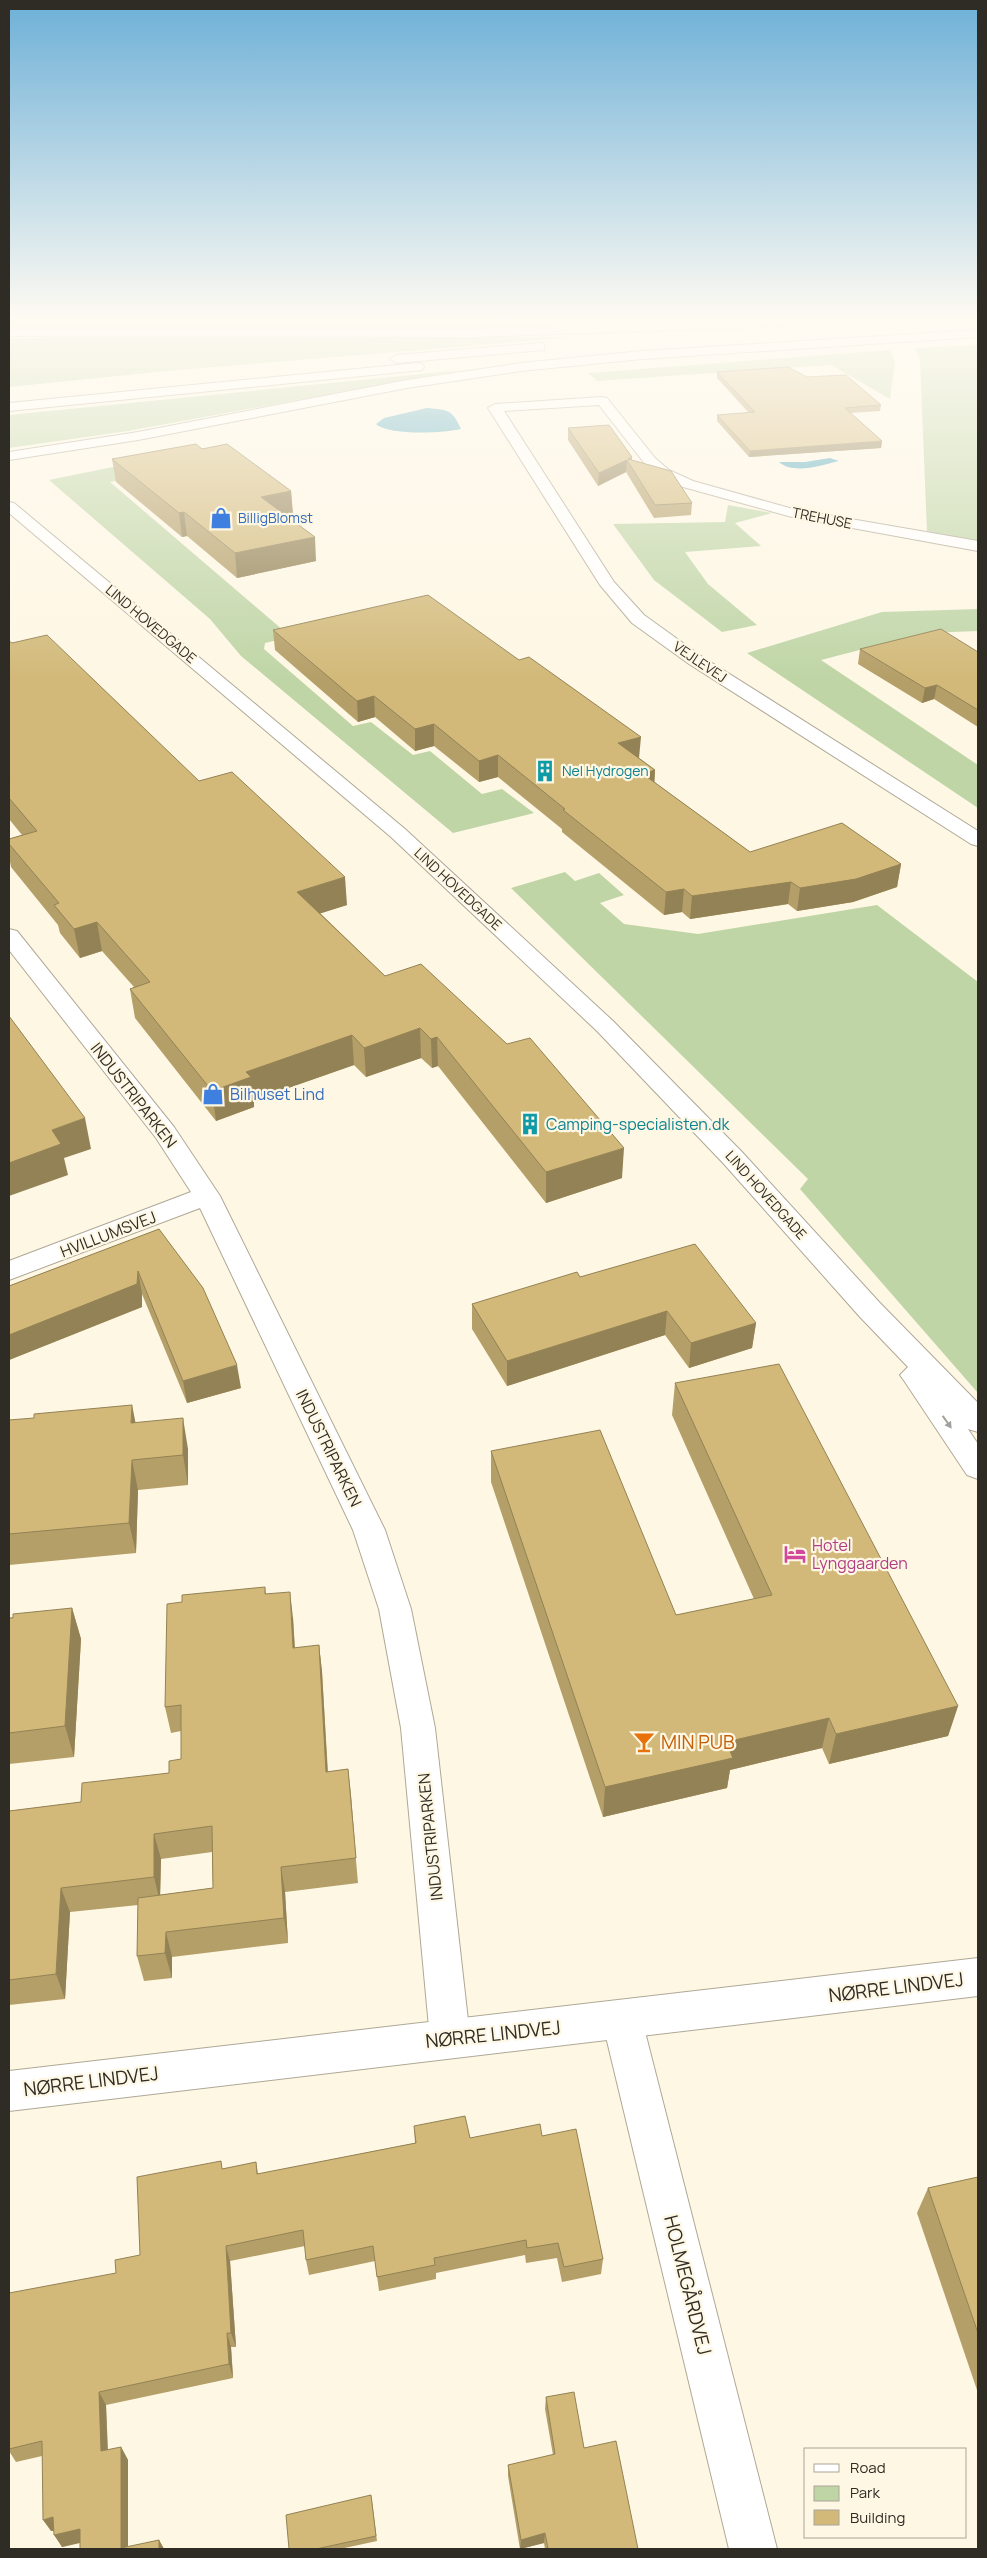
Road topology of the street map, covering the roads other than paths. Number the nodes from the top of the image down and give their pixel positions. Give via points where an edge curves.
1 (103, 441) edge
2 (516, 441) edge
3 (635, 441) edge
4 (9, 456) edge
5 (9, 506) edge
6 (978, 546) edge
7 (978, 840) edge
8 (9, 936) edge
9 (207, 1196) junction
10 (9, 1271) edge
11 (870, 1310) junction
12 (978, 1422) edge
13 (978, 1467) edge
14 (978, 1978) edge
15 (622, 2020) junction
16 (450, 2038) junction
17 (9, 2092) edge
18 (753, 2549) edge

1 - 4 main road
2 - 7 main road, VEJLEVEJ via 608,585 638,619 695,660
3 - 6 main road, TREHUSE via 664,473 688,484 792,513
5 - 11 main road, LIND HOVEDGADE via 398,833 605,1026 733,1158
8 - 9 main road, INDUSTRIPARKEN via 165,1133
9 - 10 main road, HVILLUMSVEJ
9 - 16 main road, INDUSTRIPARKEN via 369,1530 385,1573 403,1644 418,1728
11 - 12 main road, LIND HOVEDGADE
11 -> 13 main road, LIND HOVEDGADE
14 - 15 main road, NØRRE LINDVEJ
15 - 16 main road, NØRRE LINDVEJ
15 - 18 main road, HOLMEGÅRDVEJ
16 - 17 main road, NØRRE LINDVEJ

